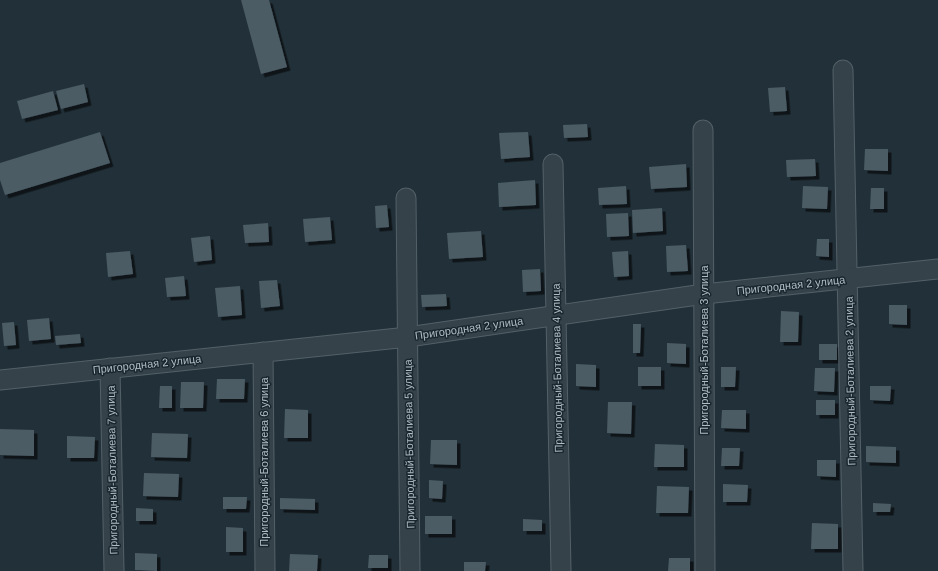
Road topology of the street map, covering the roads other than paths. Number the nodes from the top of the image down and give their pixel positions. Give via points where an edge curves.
1 (843, 70) dead end
2 (703, 130) dead end
3 (553, 164) dead end
4 (406, 198) dead end
5 (938, 269) edge
6 (848, 279) junction
7 (704, 294) junction
8 (556, 316) junction
9 (408, 337) junction
10 (263, 352) junction
11 (110, 368) junction
12 (0, 380) edge
13 (114, 571) edge
14 (265, 571) edge
15 (410, 571) edge
16 (562, 571) edge
17 (704, 571) edge
18 (853, 571) edge

1 - 6 street, Пригородный-Боталиева 2 улица
2 - 7 street, Пригородный-Боталиева 3 улица
3 - 8 street, Пригородный-Боталиева 4 улица
4 - 9 street, Пригородный-Боталиева 5 улица
5 - 6 street, Пригородная 2 улица
6 - 7 street, Пригородная 2 улица
6 - 18 street, Пригородный-Боталиева 2 улица
7 - 8 street, Пригородная 2 улица
7 - 17 street, Пригородный-Боталиева 3 улица
8 - 9 street, Пригородная 2 улица
8 - 16 street, Пригородный-Боталиева 4 улица
9 - 10 street, Пригородная 2 улица
9 - 15 street, Пригородный-Боталиева 5 улица
10 - 11 street, Пригородная 2 улица
10 - 14 street, Пригородный-Боталиева 6 улица
11 - 12 street, Пригородная 2 улица
11 - 13 street, Пригородный-Боталиева 7 улица

